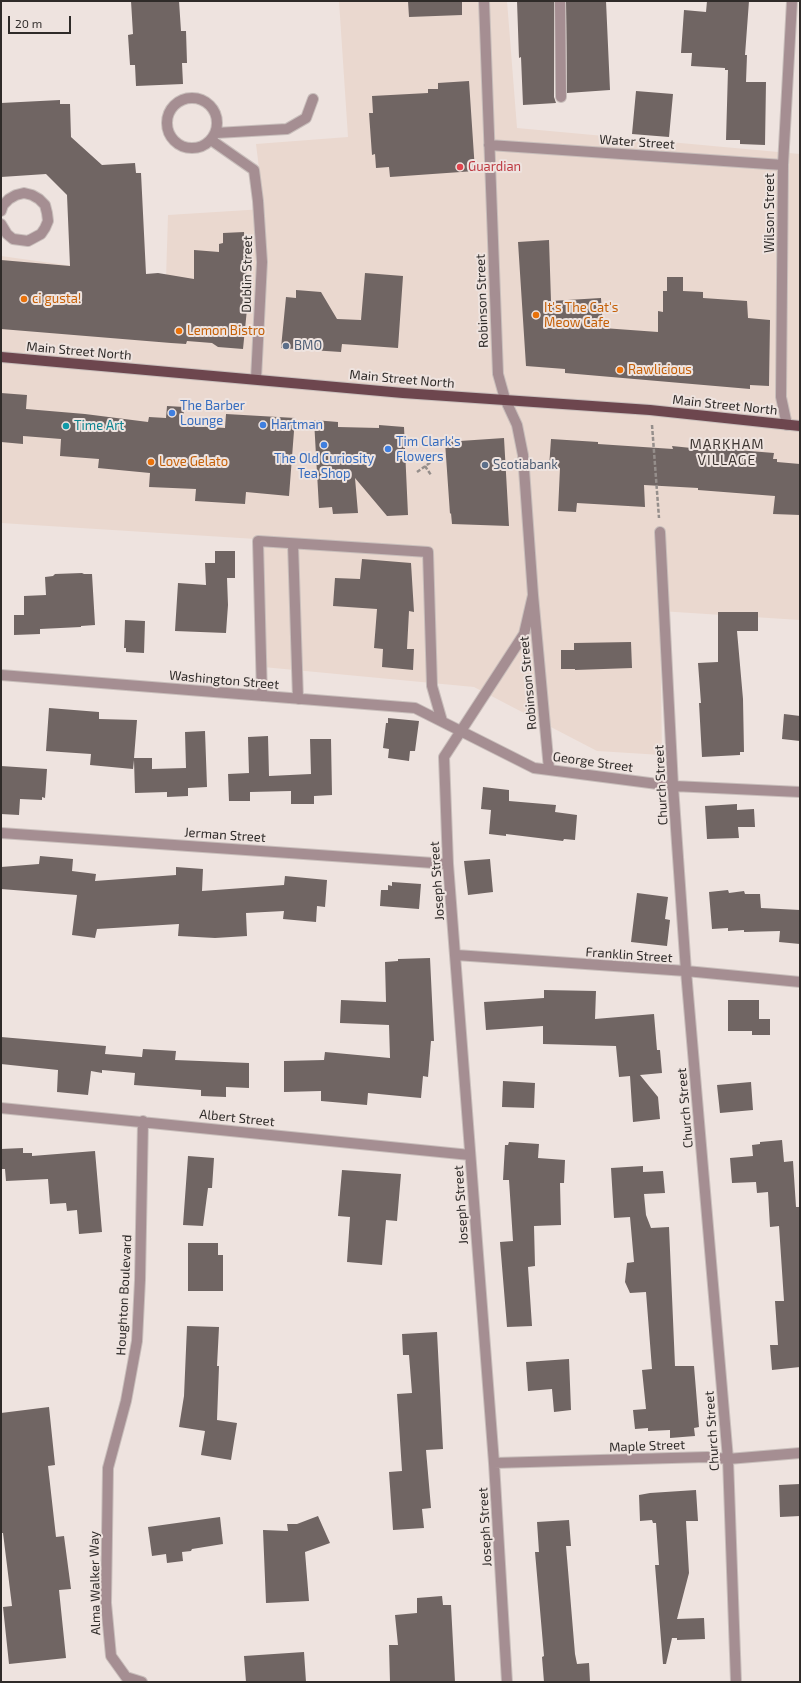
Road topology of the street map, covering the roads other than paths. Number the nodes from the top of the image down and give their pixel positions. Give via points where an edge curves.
1 (484, 1) edge
2 (560, 1) edge
3 (792, 1) edge
4 (795, 54) edge
5 (562, 97) dead end
6 (313, 99) dead end
7 (213, 136) junction
8 (489, 145) junction
9 (783, 165) junction
10 (1, 211) edge
11 (1, 224) edge
12 (1, 357) edge
13 (256, 379) junction
14 (505, 399) junction
15 (787, 425) junction
16 (800, 426) edge
17 (660, 532) road end
18 (293, 544) junction
19 (533, 595) junction
20 (1, 675) edge
21 (262, 696) junction
22 (298, 699) junction
23 (442, 721) junction
24 (461, 730) junction
25 (548, 769) junction
26 (674, 786) junction
27 (800, 792) edge
28 (1, 833) edge
29 (448, 864) junction
30 (456, 955) junction
31 (686, 971) junction
32 (800, 982) edge
33 (1, 1108) edge
34 (143, 1121) junction
35 (470, 1155) junction
36 (800, 1453) edge
37 (728, 1459) junction
38 (494, 1463) junction
39 (108, 1468) joint
40 (142, 1682) edge
41 (507, 1682) edge
42 (736, 1682) edge

1 - 8 street, Robinson Street
2 - 5 street
3 - 4 street, Wilson Street
4 - 9 street, Wilson Street
6 - 7 street via 306,118 287,129
7 - 7 street via 217,124 216,116 212,108 202,100 181,100 169,112 167,128 170,136 181,146 197,148
7 - 13 street, Dublin Street via 254,170 262,262
8 - 9 street, Water Street
8 - 14 street, Robinson Street via 498,374
9 - 15 street, Wilson Street via 781,397
10 - 11 street via 8,199 24,193 39,199 45,205 48,221 41,234 28,241 13,239
12 - 13 main road, Main Street North
13 - 14 main road, Main Street North
14 - 15 main road, Main Street North via 650,410
14 - 19 street, Robinson Street via 517,425 523,455
15 - 16 main road, Main Street North
17 - 26 street, Church Street
18 - 21 street via 258,542
18 - 22 street
18 - 23 street via 428,552 432,686
19 - 24 street, Robinson Street via 524,634
19 - 25 street, Robinson Street
20 - 21 street, Washington Street
21 - 22 street, Washington Street
22 - 23 street, Washington Street via 415,708
23 - 24 street, George Street
24 - 25 street, George Street via 534,768
24 - 29 street, Joseph Street via 444,757
25 - 26 street, George Street
26 - 27 street, George Street
26 - 31 street, Church Street
28 - 29 street, Jerman Street
29 - 30 street, Joseph Street
30 - 31 street, Franklin Street
30 - 35 street, Joseph Street
31 - 32 street, Franklin Street
31 - 37 street, Church Street
33 - 34 street, Albert Street
34 - 35 street, Albert Street
34 - 39 street, Houghton Boulevard via 137,1341 126,1402
35 - 38 street, Joseph Street
36 - 37 street, Maple Street
37 - 38 street, Maple Street via 707,1457
37 - 42 street, Church Street
38 - 41 street, Joseph Street
39 - 40 street, Alma Walker Way via 106,1603 111,1656 126,1676

